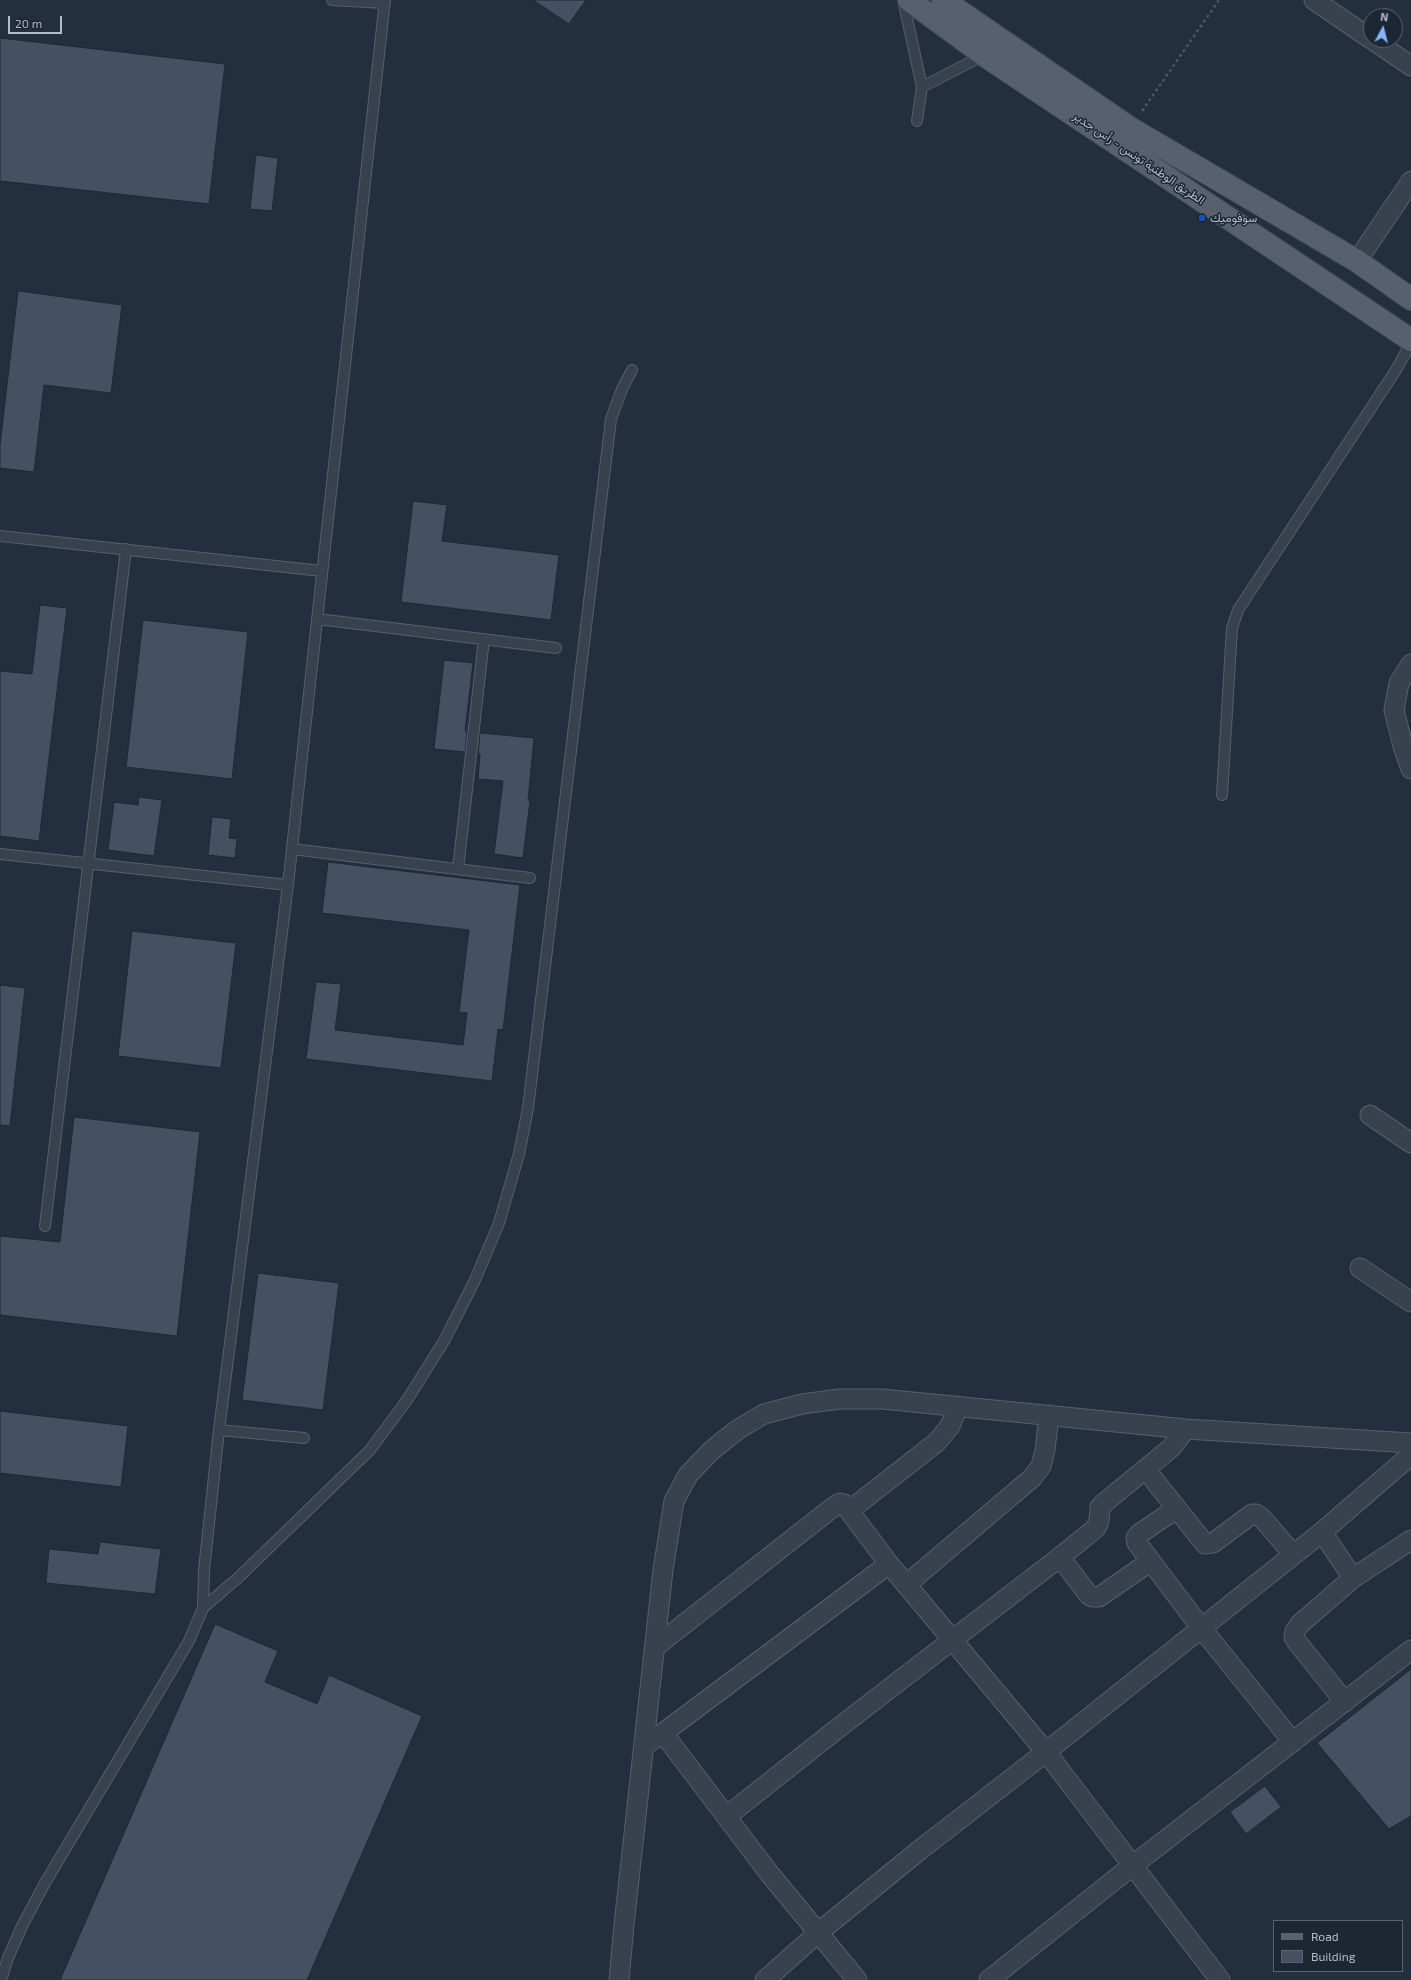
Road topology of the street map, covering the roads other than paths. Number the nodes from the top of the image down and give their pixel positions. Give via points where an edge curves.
1 (332, 0) edge
2 (903, 0) edge
3 (908, 0) edge
4 (943, 0) edge
5 (1314, 0) edge
6 (385, 2) edge
7 (1363, 33) edge
8 (1385, 48) edge
9 (984, 55) junction
10 (1411, 66) edge
11 (922, 87) junction
12 (917, 121) dead end
13 (1411, 181) edge
14 (1357, 261) junction
15 (1411, 299) edge
16 (1411, 341) edge
17 (632, 370) dead end
18 (0, 536) edge
19 (126, 549) junction
20 (322, 571) junction
21 (317, 619) junction
22 (484, 639) junction
23 (556, 648) dead end
24 (1411, 664) edge
25 (1411, 769) edge
26 (1222, 795) dead end
27 (292, 849) junction
28 (0, 854) edge
29 (88, 864) junction
30 (458, 869) junction
31 (530, 878) dead end
32 (288, 885) junction
33 (1370, 1115) dead end
34 (1411, 1143) edge
35 (45, 1226) dead end
36 (1360, 1268) dead end
37 (1411, 1302) edge
38 (958, 1407) junction
39 (1049, 1415) junction
40 (1186, 1429) junction
41 (219, 1430) junction
42 (304, 1438) dead end
43 (1411, 1442) edge
44 (1411, 1455) edge
45 (1146, 1470) junction
46 (1176, 1509) junction
47 (850, 1510) junction
48 (1322, 1532) junction
49 (1411, 1540) edge
50 (1293, 1554) junction
51 (1060, 1557) junction
52 (1151, 1561) junction
53 (889, 1564) junction
54 (1353, 1578) junction
55 (908, 1584) junction
56 (203, 1608) junction
57 (1202, 1629) junction
58 (953, 1639) junction
59 (655, 1647) junction
60 (1411, 1650) edge
61 (1346, 1702) junction
62 (663, 1733) junction
63 (1293, 1742) junction
64 (645, 1745) junction
65 (1046, 1752) junction
66 (727, 1816) junction
67 (1132, 1866) junction
68 (819, 1932) junction
69 (1, 1980) edge
70 (619, 1980) edge
71 (765, 1980) edge
72 (857, 1980) edge
73 (989, 1980) edge
74 (1220, 1980) edge

1 - 6 lane
2 - 11 lane
3 - 9 main road, الطريق الوطنية تونس - رأس جدير
4 - 14 main road, الطريق الوطنية تونس - رأس جدير via 1130,128
5 - 7 street
6 - 20 lane
8 - 10 street
9 - 11 lane
9 - 16 main road, الطريق الوطنية تونس - رأس جدير
11 - 12 lane
13 - 14 street
14 - 15 main road, الطريق الوطنية تونس - رأس جدير
16 - 26 lane via 1396,370 1238,610 1232,628
17 - 56 lane via 611,419 528,1108 519,1154 499,1223 475,1280 444,1341 407,1400 370,1450 240,1576
18 - 19 lane
19 - 20 lane
19 - 29 lane
20 - 21 lane
21 - 22 lane
21 - 27 lane
22 - 23 lane
22 - 30 lane
24 - 25 street via 1399,683 1394,710
27 - 30 lane
27 - 32 lane
28 - 29 lane
29 - 32 lane
29 - 35 lane
30 - 31 lane
32 - 41 lane
33 - 34 street
36 - 37 street
38 - 39 street
38 - 47 street via 950,1426 937,1442
38 - 59 street via 882,1399 840,1399 802,1404 764,1414 737,1430 711,1451 688,1475 674,1501
39 - 40 street
39 - 55 street via 1041,1466 1032,1478
40 - 43 street
40 - 45 street via 1171,1448
41 - 42 lane
41 - 56 lane via 204,1570
44 - 48 street
45 - 46 street
45 - 51 street via 1100,1507 1096,1528
46 - 50 street via 1205,1544 1213,1543 1252,1514 1256,1514
46 - 52 street via 1136,1538
47 - 53 street
47 - 59 street via 840,1503 832,1508
48 - 50 street
48 - 54 street
49 - 54 street
50 - 57 street
51 - 52 street via 1092,1597 1106,1593
51 - 58 street
52 - 57 street
53 - 55 street
53 - 62 street
54 - 61 street via 1300,1624 1294,1637
55 - 58 street
56 - 69 lane via 189,1641 45,1883 22,1926
57 - 63 street
57 - 65 street
58 - 65 street
58 - 66 street
59 - 64 street
60 - 61 street
61 - 63 street
62 - 64 street
62 - 66 street
63 - 67 street
64 - 70 street
65 - 67 street
65 - 68 street
66 - 68 street
67 - 73 street
67 - 74 street
68 - 71 street
68 - 72 street

